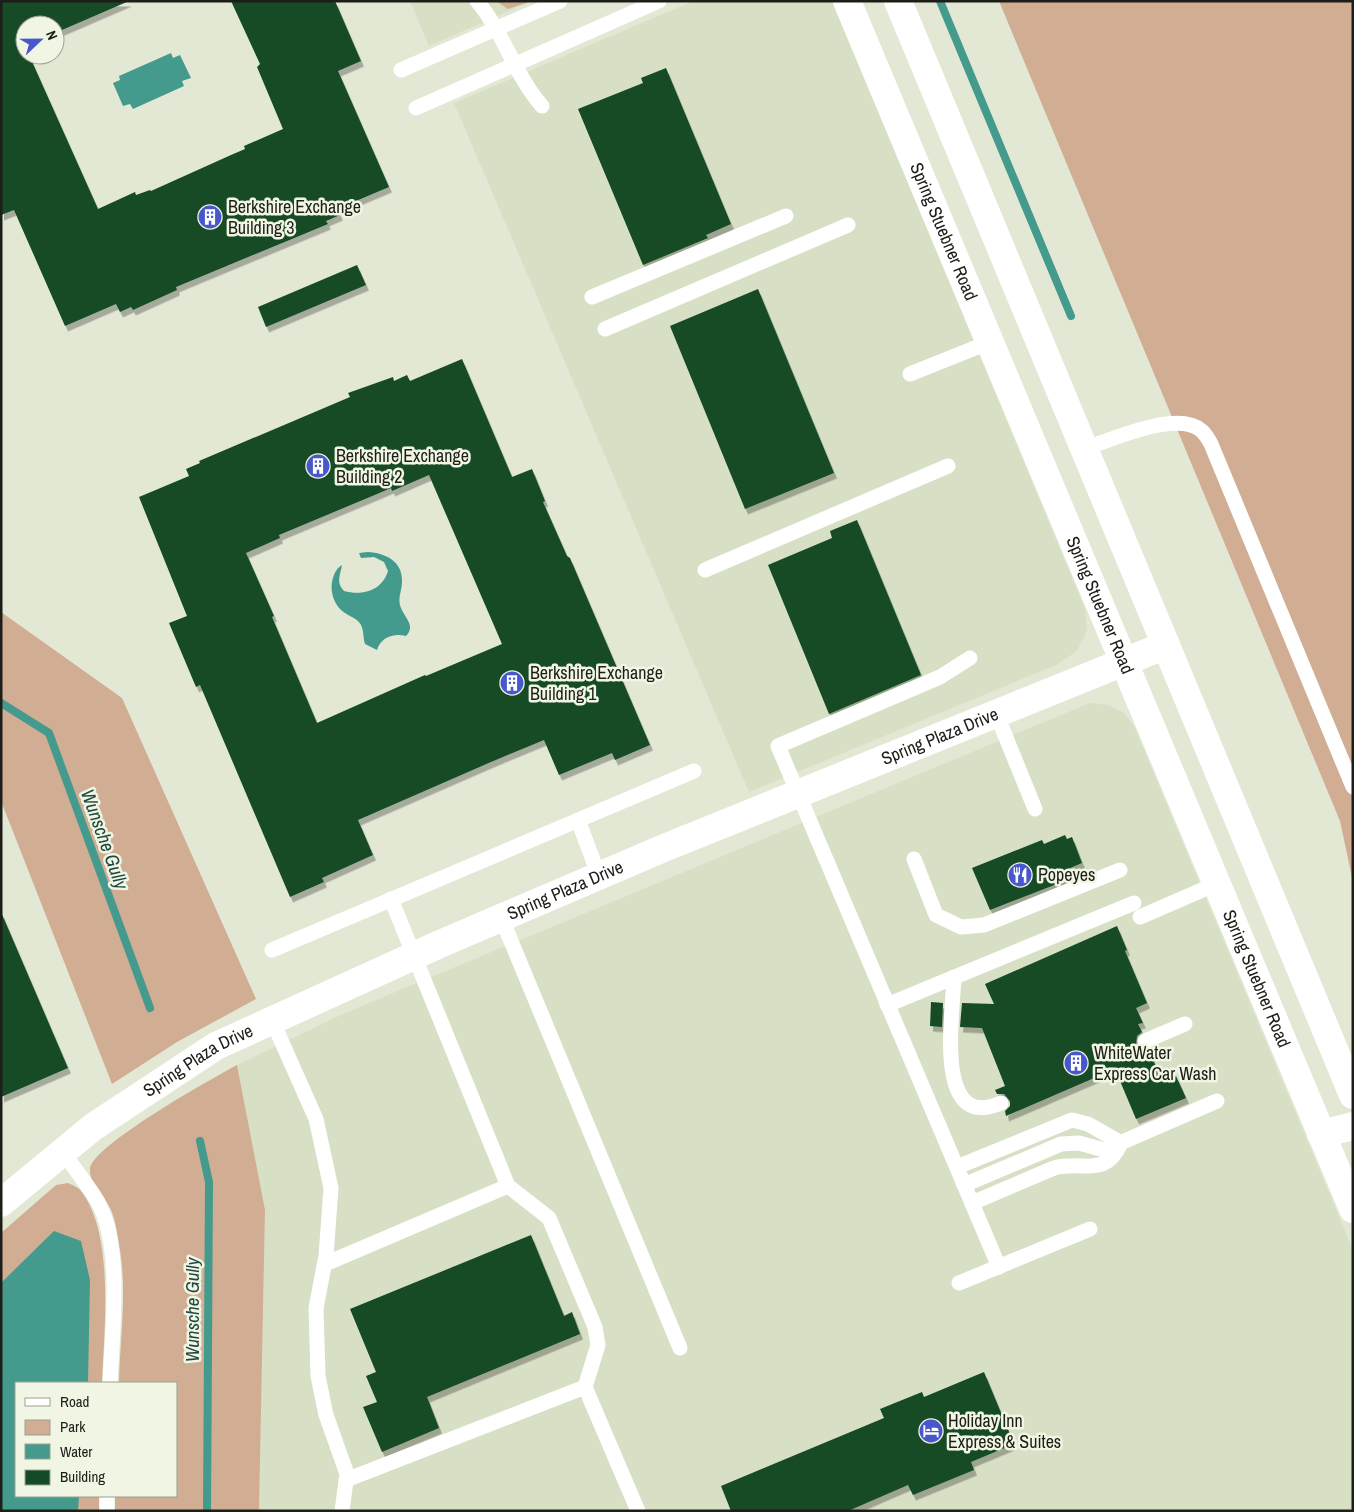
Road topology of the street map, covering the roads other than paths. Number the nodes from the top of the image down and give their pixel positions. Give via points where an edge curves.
1 (477, 1) edge
2 (560, 1) edge
3 (659, 1) edge
4 (847, 1) edge
5 (898, 1) edge
6 (496, 29) junction
7 (515, 65) junction
8 (401, 70) dead end
9 (542, 106) dead end
10 (416, 108) dead end
11 (786, 216) dead end
12 (848, 225) dead end
13 (592, 297) dead end
14 (605, 329) dead end
15 (990, 342) junction
16 (910, 374) dead end
17 (1084, 449) junction
18 (948, 466) dead end
19 (705, 570) dead end
20 (1166, 645) junction
21 (970, 658) dead end
22 (1123, 661) junction
23 (996, 713) junction
24 (694, 771) dead end
25 (1353, 787) edge
26 (798, 794) junction
27 (1035, 809) dead end
28 (578, 820) junction
29 (914, 860) dead end
30 (1120, 870) dead end
31 (599, 876) junction
32 (1216, 884) junction
33 (391, 899) junction
34 (501, 918) junction
35 (272, 950) dead end
36 (414, 956) junction
37 (954, 977) junction
38 (887, 1005) junction
39 (272, 1020) junction
40 (1185, 1024) dead end
41 (1145, 1041) dead end
42 (1353, 1095) edge
43 (1217, 1100) dead end
44 (1001, 1103) dead end
45 (1353, 1126) edge
46 (1321, 1134) junction
47 (1121, 1142) junction
48 (63, 1152) junction
49 (957, 1167) junction
50 (964, 1185) junction
51 (508, 1186) junction
52 (972, 1203) junction
53 (1, 1204) edge
54 (1353, 1208) edge
55 (1090, 1229) dead end
56 (324, 1264) junction
57 (999, 1267) junction
58 (958, 1284) dead end
59 (680, 1348) dead end
60 (110, 1382) edge
61 (585, 1387) junction
62 (346, 1480) junction
63 (108, 1497) edge
64 (107, 1511) edge
65 (342, 1511) edge
66 (638, 1511) edge

1 - 6 lane
2 - 6 lane
3 - 7 lane
4 - 15 main road, Spring Stuebner Road
5 - 17 main road
6 - 7 lane
6 - 8 lane
7 - 9 lane via 526,87
7 - 10 lane
11 - 13 lane
12 - 14 lane
15 - 16 lane
15 - 22 main road, Spring Stuebner Road
17 - 20 main road
17 - 25 lane via 1158,424 1178,423 1202,430 1211,444
18 - 19 lane
20 - 22 main road, Spring Plaza Drive
20 - 42 main road
21 - 26 lane via 940,677 778,746
22 - 23 main road, Spring Plaza Drive
22 - 32 main road, Spring Stuebner Road
23 - 26 main road, Spring Plaza Drive
23 - 27 lane
24 - 28 lane
26 - 31 main road, Spring Plaza Drive
26 - 38 lane
28 - 31 lane
28 - 33 lane
29 - 30 lane via 936,915 961,927 984,925
31 - 34 main road, Spring Plaza Drive
32 - 37 lane
32 - 46 main road, Spring Stuebner Road
33 - 35 lane
33 - 36 lane
34 - 36 main road, Spring Plaza Drive
34 - 59 lane
36 - 39 main road, Spring Plaza Drive
36 - 51 lane
37 - 38 lane
37 - 44 lane via 950,1070 962,1101 974,1108
38 - 49 lane
39 - 48 main road, Spring Plaza Drive via 216,1046 93,1127
39 - 56 lane via 316,1119 331,1188
40 - 41 lane
43 - 47 lane
45 - 46 main road
46 - 54 main road, Spring Stuebner Road
47 - 49 lane via 1088,1124 1072,1120
47 - 50 lane via 1104,1150 1079,1143 1061,1144
47 - 52 lane via 1115,1156 1104,1164 1091,1168 1068,1164 1054,1168
48 - 53 main road, Spring Plaza Drive
48 - 60 lane via 98,1203 109,1235 114,1263
49 - 50 lane
50 - 52 lane
51 - 56 lane
51 - 61 lane via 549,1218 595,1327 598,1345
52 - 57 lane
55 - 57 lane
56 - 62 lane via 316,1308 318,1376 326,1416 347,1474
57 - 58 lane
61 - 62 lane
61 - 66 lane
62 - 65 lane
63 - 64 lane

